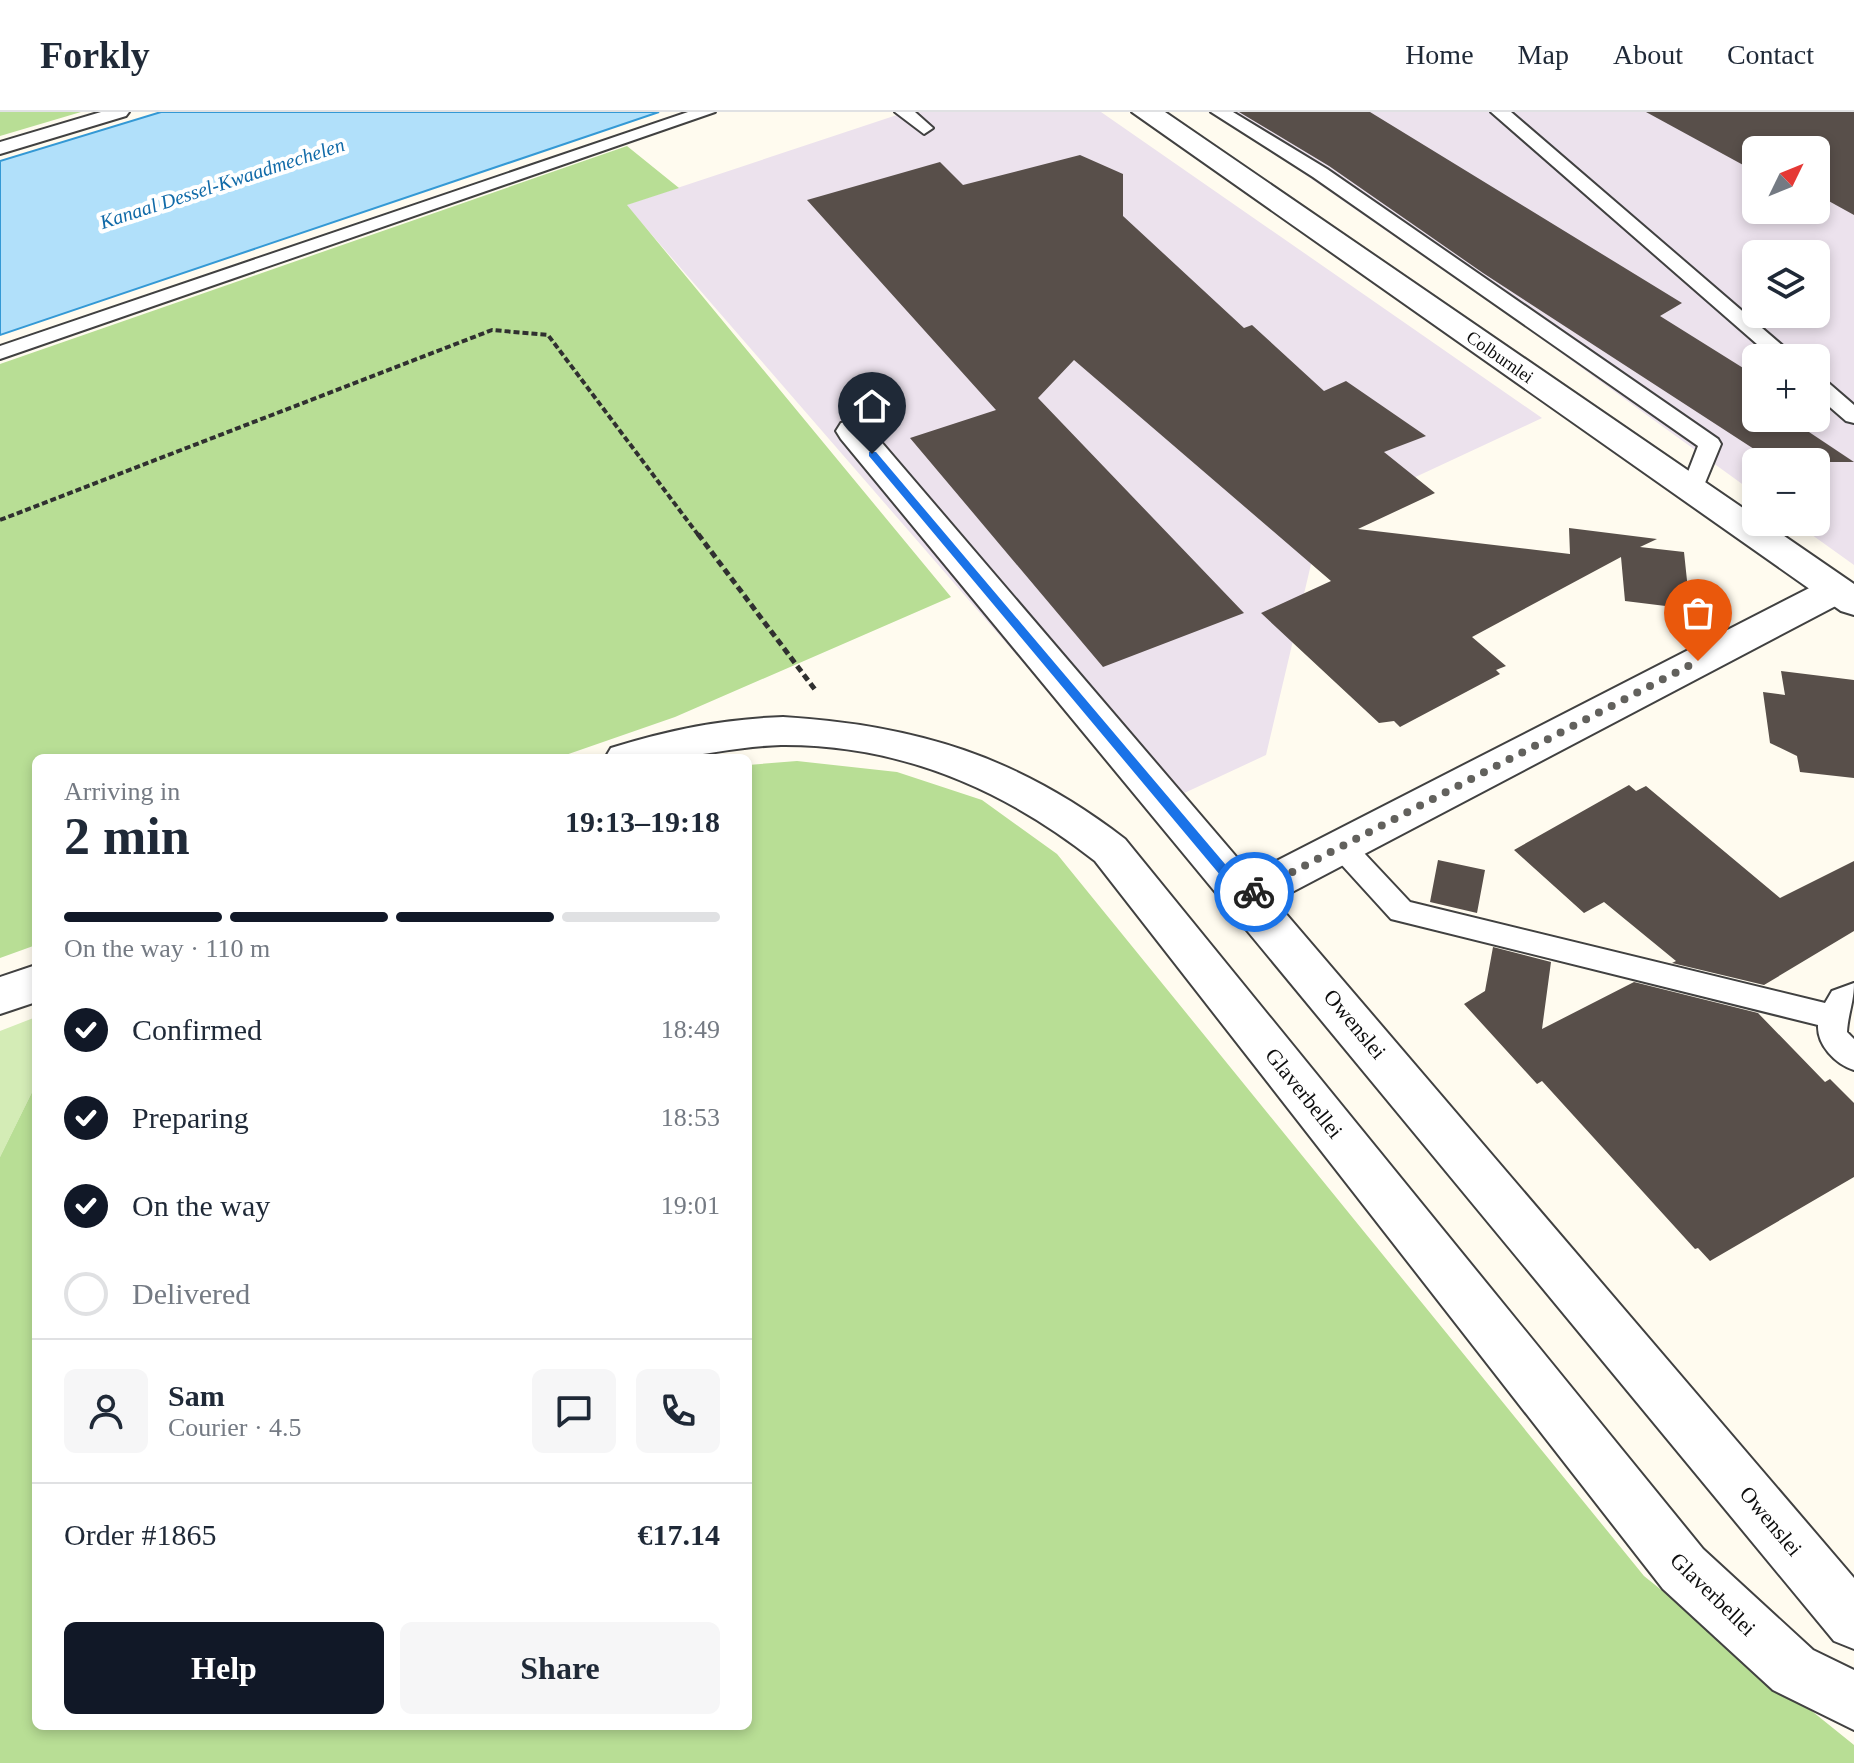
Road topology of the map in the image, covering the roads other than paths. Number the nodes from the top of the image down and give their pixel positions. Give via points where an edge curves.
1 (120, 112) edge
2 (706, 112) edge
3 (904, 112) edge
4 (1146, 112) edge
5 (1220, 112) edge
6 (1500, 112) edge
7 (924, 128) dead end
8 (0, 148) edge
9 (1770, 344) edge
10 (0, 353) edge
11 (1830, 396) edge
12 (1854, 416) edge
13 (853, 431) dead end
14 (1692, 490) junction
15 (1845, 596) edge
16 (635, 754) edge
17 (1340, 845) junction
18 (1245, 897) junction
19 (32, 984) edge
20 (1854, 995) edge
21 (0, 996) edge
22 (1833, 1017) junction
23 (1854, 1058) edge
24 (1854, 1621) edge
25 (1854, 1701) edge

1 - 8 lane
2 - 10 lane
3 - 7 lane
4 - 14 street, Colburnlei
5 - 14 lane via 1320,173 1710,444
6 - 9 lane
11 - 12 lane
13 - 18 street, Owenslei
14 - 15 street, Colburnlei
15 - 17 street
16 - 25 street, Glaverbellei via 742,731 819,732 881,741 964,764 1042,801 1110,850 1683,1569 1793,1670
17 - 18 street
17 - 22 lane via 1401,911
18 - 24 street, Owenslei
19 - 21 street
20 - 22 lane via 1842,999
22 - 23 lane via 1832,1036

